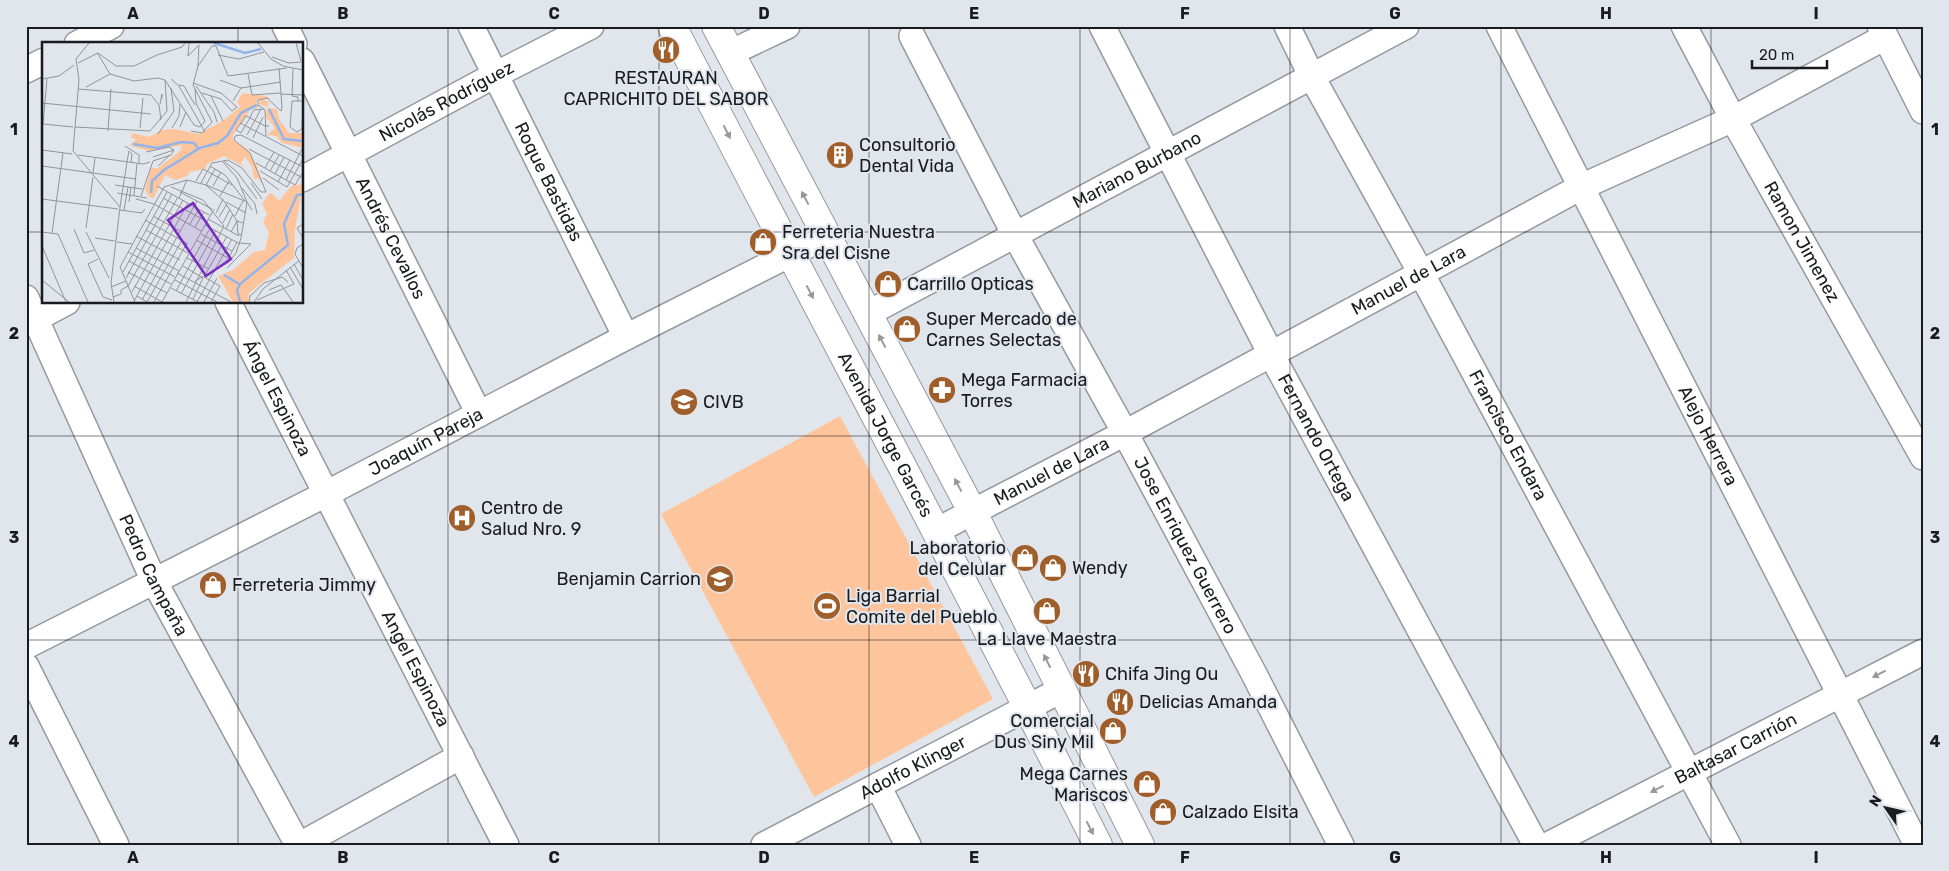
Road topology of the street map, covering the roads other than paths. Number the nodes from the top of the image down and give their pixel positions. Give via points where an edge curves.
1 (285, 26) edge
2 (471, 26) edge
3 (591, 26) edge
4 (672, 26) edge
5 (716, 26) edge
6 (787, 26) edge
7 (1102, 26) edge
8 (1288, 26) edge
9 (1406, 26) edge
10 (1499, 26) edge
11 (1684, 26) edge
12 (1883, 32) edge
13 (912, 36) dead end
14 (293, 42) edge
15 (730, 53) junction
16 (42, 62) edge
17 (304, 65) edge
18 (26, 70) edge
19 (495, 75) junction
20 (1312, 77) junction
21 (1923, 111) edge
22 (1733, 119) junction
23 (349, 154) junction
24 (1167, 154) junction
25 (304, 178) edge
26 (1581, 187) junction
27 (1015, 235) junction
28 (826, 236) junction
29 (790, 255) junction
30 (1421, 273) junction
31 (60, 304) edge
32 (229, 304) edge
33 (30, 313) edge
34 (867, 314) junction
35 (626, 337) junction
36 (1271, 354) junction
37 (479, 414) junction
38 (1126, 433) junction
39 (1923, 457) edge
40 (326, 494) junction
41 (973, 513) junction
42 (936, 531) junction
43 (154, 581) junction
44 (26, 646) edge
45 (1923, 652) edge
46 (26, 666) edge
47 (1061, 690) junction
48 (1840, 694) junction
49 (1028, 707) junction
50 (460, 756) junction
51 (1689, 772) junction
52 (878, 786) junction
53 (116, 845) edge
54 (299, 845) edge
55 (506, 845) edge
56 (764, 845) edge
57 (908, 845) edge
58 (1098, 845) edge
59 (1140, 845) edge
60 (1341, 845) edge
61 (1536, 845) edge
62 (1548, 845) edge
63 (1728, 845) edge
64 (1917, 845) edge

1 - 14 street
2 - 19 street, Roque Bastidas
3 - 19 street, Nicolás Rodríguez
4 -> 29 street, Avenida Jorge Garcés
5 - 15 street
6 - 15 street
7 - 24 street, Fernando Ortega
8 - 20 street, Francisco Endara
9 - 20 street, Mariano Burbano
10 - 26 street, Alejo Herrera
11 - 22 street, Ramon Jimenez
12 - 21 street
12 - 22 street, Manuel de Lara
13 - 27 street, Jose Enriquez Guerrero
28 -> 15 street
16 - 18 street
17 - 23 street, Andrés Cevallos
19 - 23 street, Nicolás Rodríguez
19 - 35 street, Roque Bastidas
20 - 24 street, Mariano Burbano
20 - 30 street, Francisco Endara
22 - 26 street, Manuel de Lara
22 - 39 street, Ramon Jimenez
23 - 25 street, Nicolás Rodríguez
23 - 37 street, Andrés Cevallos
24 - 27 street, Mariano Burbano
24 - 36 street, Fernando Ortega
26 - 30 street, Manuel de Lara
26 - 48 street, Alejo Herrera
27 - 34 street, Mariano Burbano
27 - 38 street, Jose Enriquez Guerrero
28 - 29 street, Joaquín Pareja
28 - 34 street
29 - 35 street, Joaquín Pareja
29 -> 42 street, Avenida Jorge Garcés
30 - 36 street, Manuel de Lara
30 - 51 street, Francisco Endara
31 - 33 street
32 - 40 street, Ángel Espinoza
33 - 43 street, Pedro Campaña
41 -> 34 street
35 - 37 street, Joaquín Pareja
36 - 38 street, Manuel de Lara
36 - 61 street, Fernando Ortega
37 - 40 street, Joaquín Pareja
38 - 41 street, Manuel de Lara
38 - 60 street, Jose Enriquez Guerrero
40 - 43 street, Joaquín Pareja
40 - 50 street, Angel Espinoza
41 - 42 street, Manuel de Lara
47 -> 41 street
42 - 49 street, Avenida Jorge Garcés
43 - 44 street, Joaquín Pareja
43 - 54 street, Pedro Campaña
45 -> 48 street, Baltasar Carrión
46 - 53 street
47 - 49 street, Adolfo Klinger
47 - 59 street
48 - 51 street, Baltasar Carrión
48 - 64 street, Alejo Herrera
49 - 52 street, Adolfo Klinger
49 -> 58 street, Avenida Jorge Garcés
50 - 54 street
50 - 55 street, Angel Espinoza
51 -> 62 street, Baltasar Carrión
51 - 63 street, Francisco Endara
52 - 56 street, Adolfo Klinger
52 - 57 street

